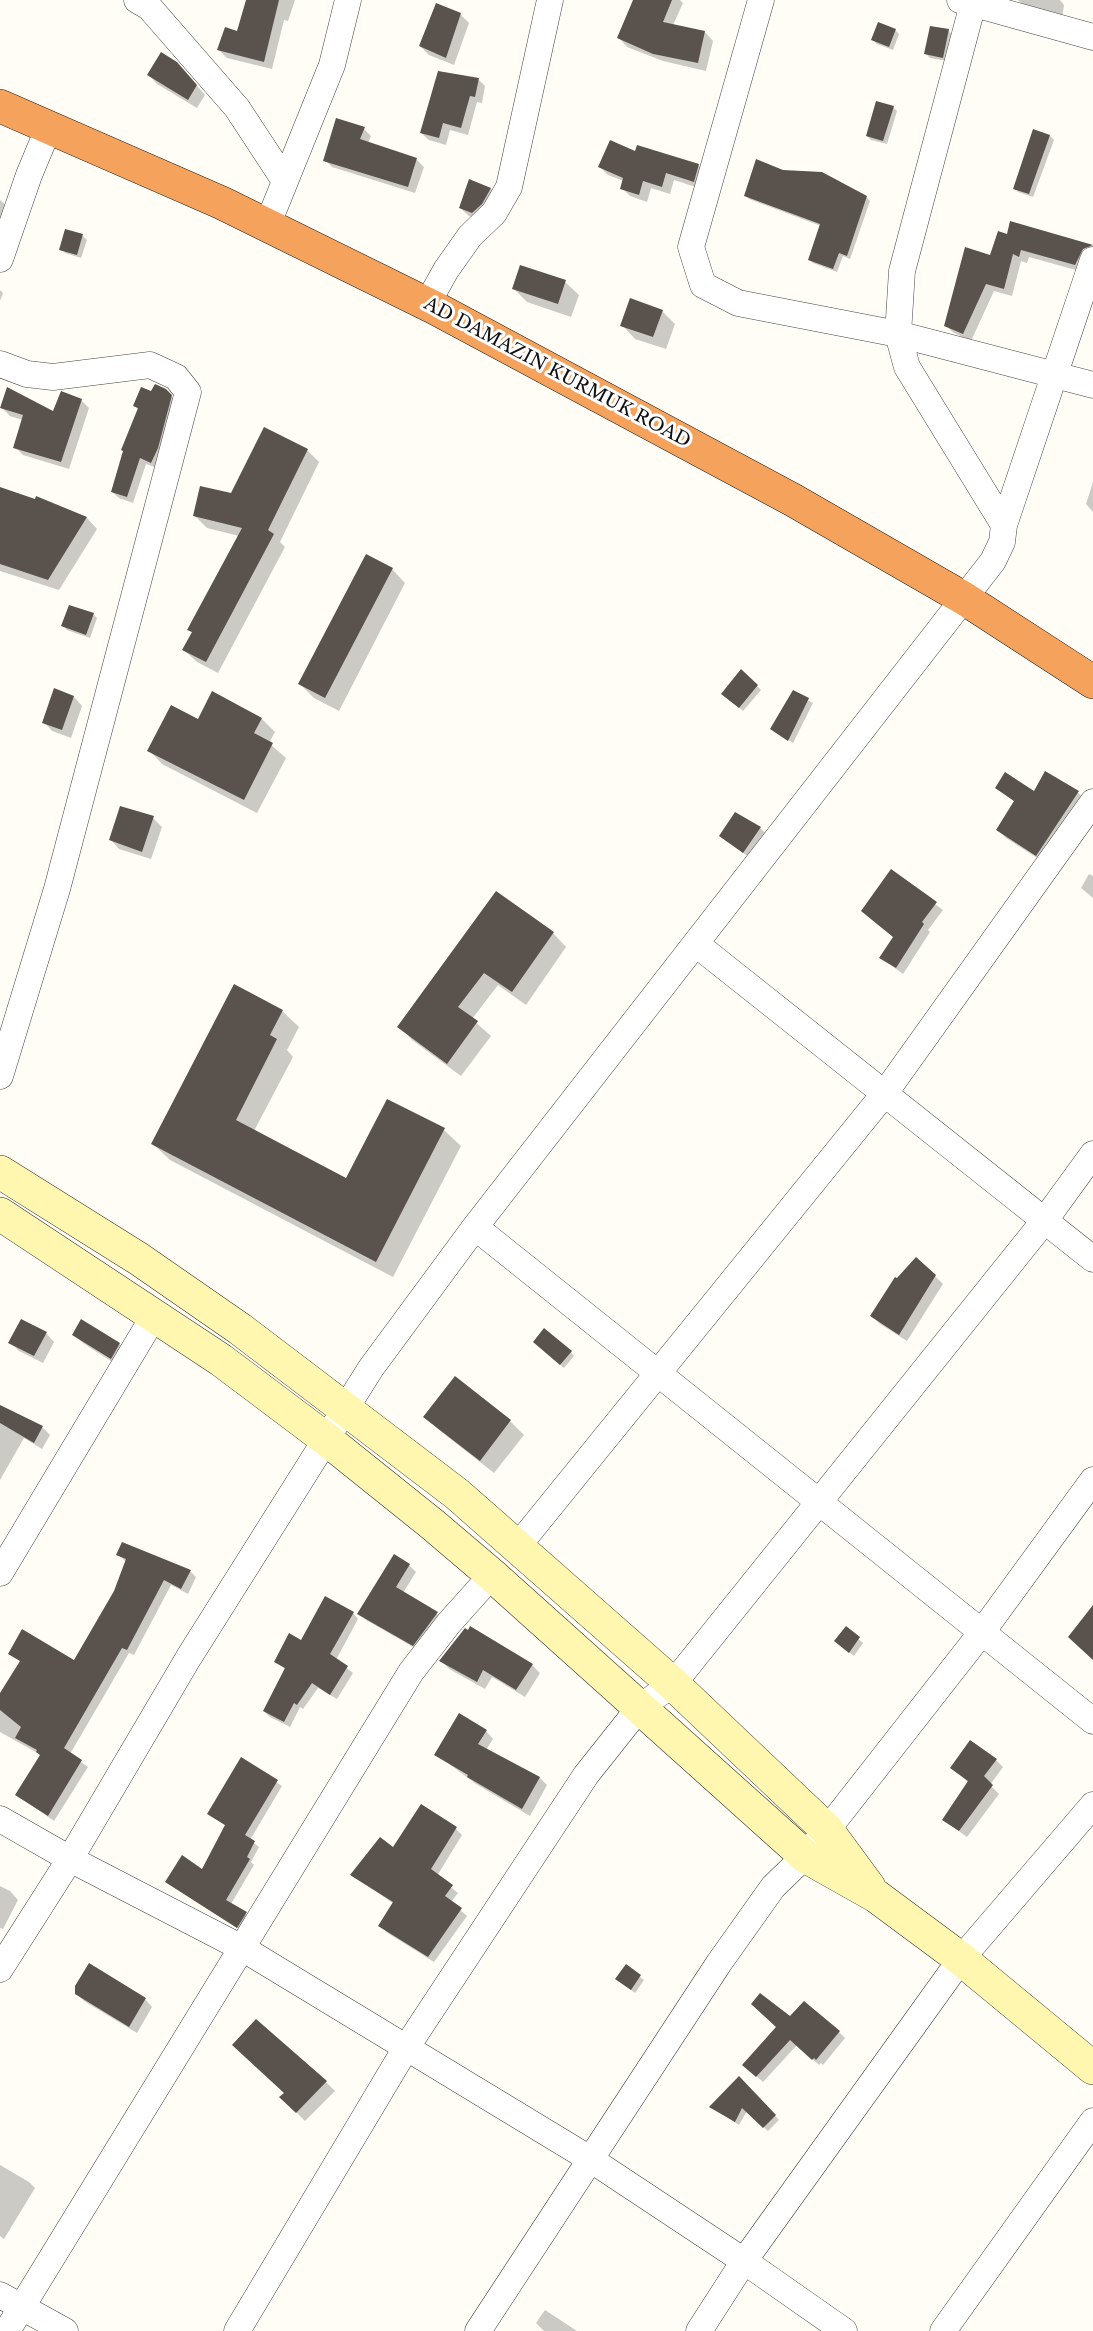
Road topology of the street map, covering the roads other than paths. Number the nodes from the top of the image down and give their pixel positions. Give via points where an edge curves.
1 (137, 0) edge
2 (348, 0) edge
3 (549, 0) edge
4 (761, 0) edge
5 (969, 1) edge
6 (1093, 37) edge
7 (0, 106) edge
8 (49, 127) junction
9 (285, 181) junction
10 (267, 226) junction
11 (0, 259) edge
12 (1093, 260) edge
13 (427, 304) junction
14 (898, 334) junction
15 (0, 364) edge
16 (1055, 374) junction
17 (1093, 385) edge
18 (1004, 525) junction
19 (965, 599) junction
20 (1093, 682) edge
21 (1093, 802) edge
22 (696, 944) junction
23 (0, 1076) edge
24 (885, 1093) junction
25 (1093, 1154) edge
26 (0, 1172) edge
27 (0, 1214) edge
28 (1045, 1220) junction
29 (475, 1227) junction
30 (1093, 1259) edge
31 (154, 1316) junction
32 (659, 1374) junction
33 (346, 1410) junction
34 (326, 1439) junction
35 (1093, 1480) edge
36 (819, 1503) junction
37 (518, 1547) junction
38 (0, 1573) edge
39 (492, 1575) junction
40 (982, 1632) junction
41 (673, 1684) junction
42 (640, 1707) junction
43 (1093, 1721) edge
44 (1093, 1805) edge
45 (0, 1819) edge
46 (827, 1830) junction
47 (805, 1856) junction
48 (70, 1859) junction
49 (876, 1896) junction
50 (242, 1948) junction
51 (961, 1959) junction
52 (0, 1969) edge
53 (406, 2048) junction
54 (1093, 2068) edge
55 (1093, 2121) edge
56 (590, 2160) junction
57 (744, 2261) junction
58 (11, 2300) edge
59 (7, 2331) edge
60 (65, 2331) edge
61 (237, 2331) edge
62 (478, 2331) edge
63 (699, 2331) edge
64 (844, 2331) edge
65 (944, 2331) edge

1 - 9 street via 149,8 237,108
2 - 9 street via 332,65
3 - 13 street via 508,187 494,213 470,236 446,270
4 - 14 street via 691,247 703,285 738,303
5 - 6 street
5 - 14 street via 902,271
7 - 8 highway, AD DAMAZIN KURMUK ROAD
8 - 10 highway, AD DAMAZIN KURMUK ROAD
8 - 11 street
9 - 10 street
10 - 13 highway, AD DAMAZIN KURMUK ROAD
12 - 16 street
13 - 19 highway, AD DAMAZIN KURMUK ROAD via 783,494
14 - 16 street
14 - 18 street via 907,367
15 - 23 street via 27,374 53,377 150,365 176,377 188,392 57,890
16 - 17 street
16 - 18 street
18 - 19 street via 1002,542 993,561
19 - 20 highway, AD DAMAZIN KURMUK ROAD
19 - 22 street
21 - 24 street
22 - 24 street
22 - 29 street
24 - 28 street
24 - 32 street
25 - 28 street
26 - 33 street via 139,1259
27 - 31 street
28 - 30 street
28 - 36 street
29 - 32 street
29 - 33 street via 371,1368
31 - 34 street via 221,1360
31 - 38 street
32 - 36 street
32 - 37 street
33 - 34 street
33 - 37 street via 457,1494
34 - 39 street
34 - 48 street via 189,1657
35 - 40 street
36 - 40 street
36 - 41 street
37 - 41 street
39 - 42 street
39 - 50 street via 411,1672
40 - 43 street
40 - 46 street
41 - 42 street
41 - 46 street
42 - 47 street
42 - 53 street via 586,1775
44 - 51 street
45 - 48 street
46 - 47 street
46 - 49 street
47 - 49 street
47 - 56 street via 773,1887 719,1963
48 - 50 street
48 - 52 street
49 - 51 street
50 - 53 street
50 - 58 street
51 - 54 street
51 - 57 street
53 - 56 street
53 - 61 street
55 - 65 street
56 - 57 street
56 - 62 street
57 - 63 street
57 - 64 street
58 - 59 street
58 - 60 street

